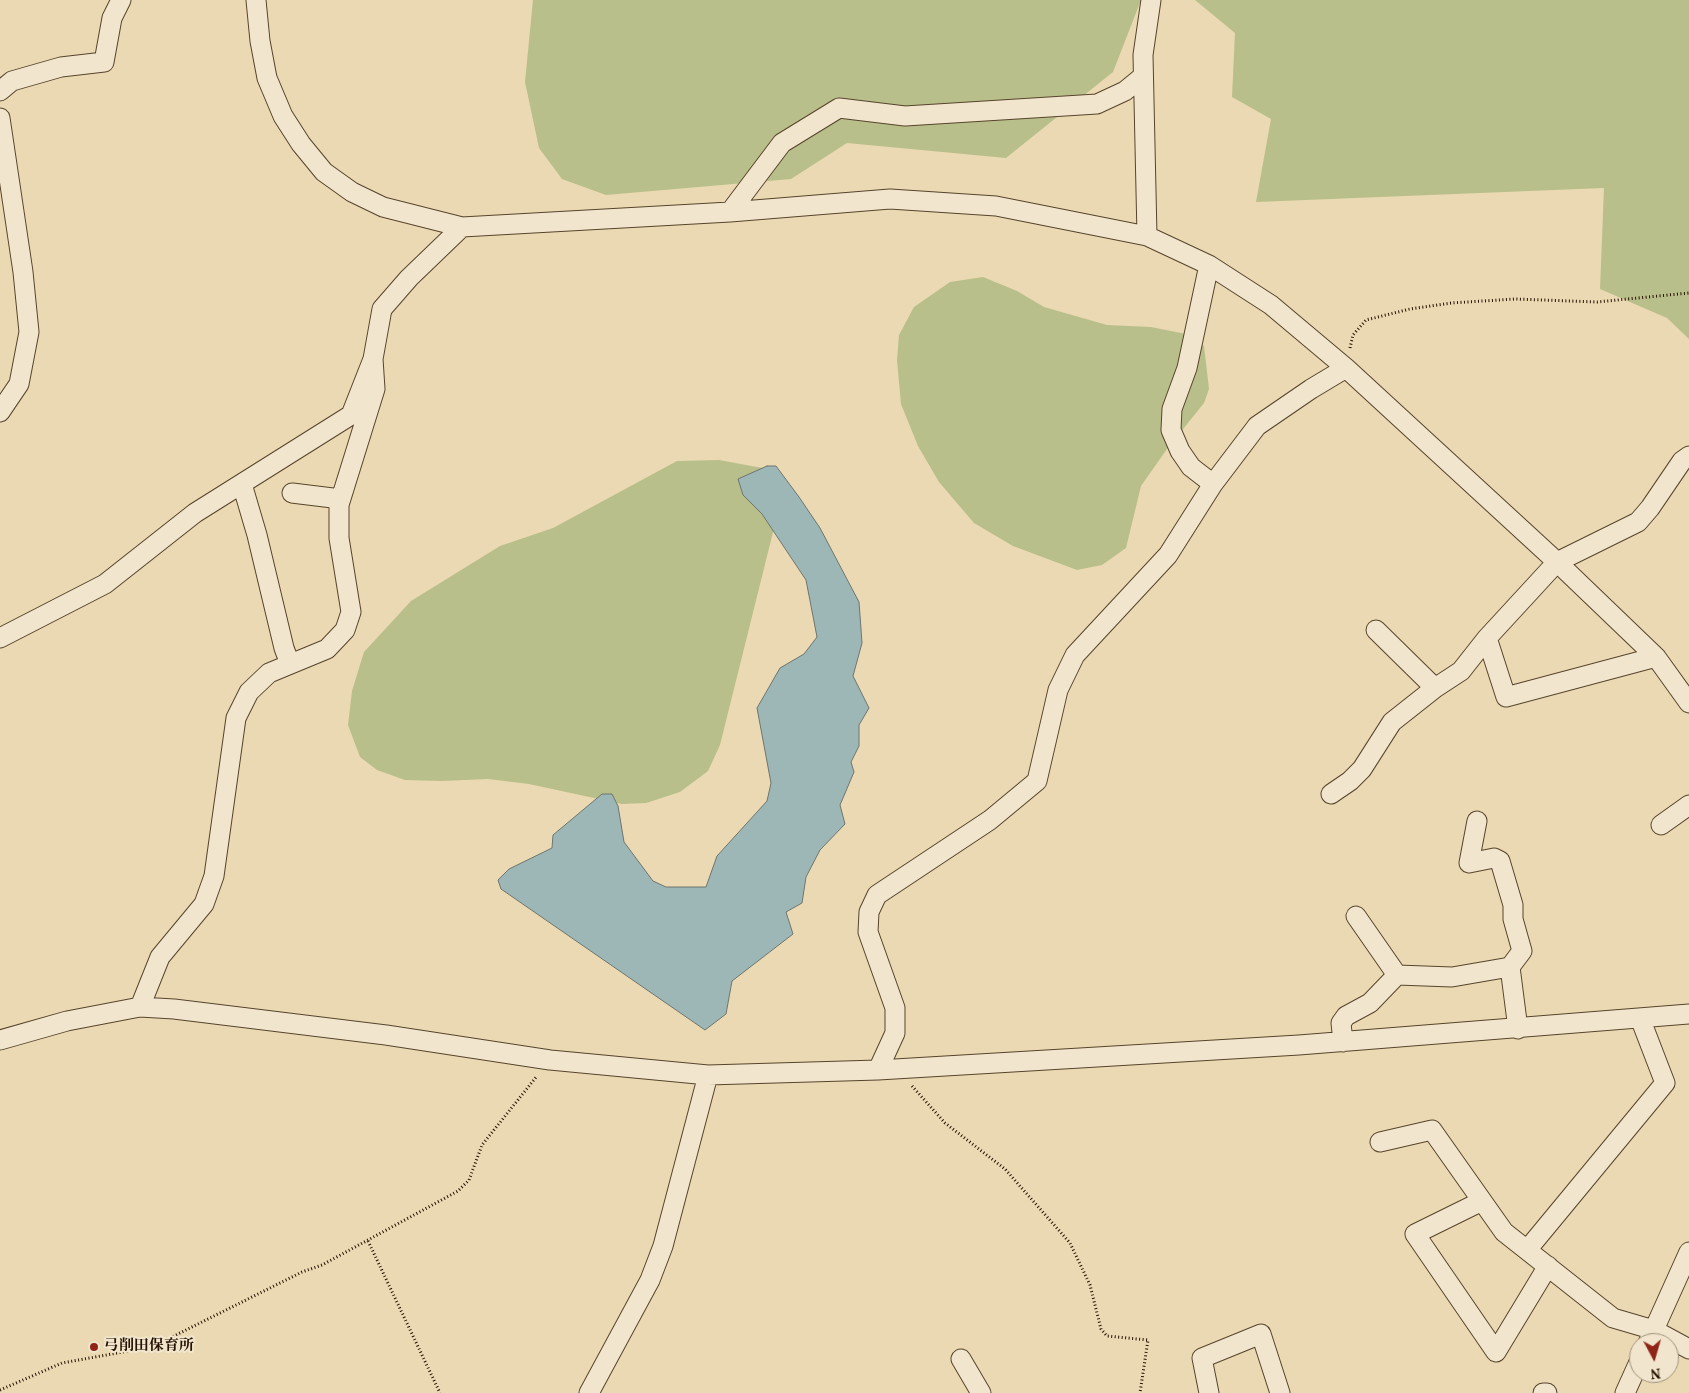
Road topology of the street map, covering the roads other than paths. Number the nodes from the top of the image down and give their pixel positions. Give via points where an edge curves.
1 (121, 0) edge
2 (256, 0) edge
3 (1151, 0) edge
4 (1142, 77) junction
5 (0, 91) edge
6 (0, 118) edge
7 (730, 212) junction
8 (462, 227) junction
9 (1147, 236) junction
10 (1209, 265) junction
11 (373, 359) junction
12 (1346, 368) junction
13 (0, 412) edge
14 (1689, 456) edge
15 (242, 484) junction
16 (1213, 484) junction
17 (292, 493) dead end
18 (341, 499) junction
19 (1557, 562) junction
20 (1376, 630) dead end
21 (0, 638) edge
22 (1487, 638) junction
23 (1656, 657) junction
24 (290, 664) junction
25 (1434, 688) junction
26 (1689, 703) edge
27 (1331, 794) dead end
28 (1689, 804) edge
29 (1477, 821) dead end
30 (1661, 825) dead end
31 (1356, 916) dead end
32 (1510, 967) junction
33 (1397, 975) junction
34 (140, 1007) junction
35 (1689, 1014) edge
36 (1640, 1018) junction
37 (1518, 1029) junction
38 (0, 1040) edge
39 (1343, 1042) junction
40 (878, 1070) junction
41 (708, 1075) junction
42 (1380, 1142) dead end
43 (1482, 1201) junction
44 (1527, 1250) junction
45 (1689, 1252) edge
46 (1548, 1266) junction
47 (1643, 1333) edge
48 (1653, 1333) edge
49 (962, 1359) dead end
50 (589, 1393) edge
51 (981, 1393) edge
52 (1209, 1393) edge
53 (1280, 1393) edge
54 (1543, 1393) edge
55 (1547, 1393) edge

1 - 5 street via 112,18 104,62 61,68 12,81
2 - 8 street via 267,78 283,116 324,172 352,192 383,206
3 - 4 street via 1142,55
4 - 7 street via 1125,91 1097,104 905,116 839,108 782,143
4 - 9 street
6 - 13 street via 29,332 19,384
7 - 8 street
7 - 9 street via 890,199 996,206
8 - 11 street via 382,309
9 - 10 street
10 - 12 street via 1271,305
10 - 16 street via 1187,368 1172,408 1171,430 1191,467
11 - 15 street via 351,416
11 - 18 street via 375,389
12 - 16 street via 1257,426
12 - 19 street
14 - 19 street via 1638,522
15 - 21 street via 195,513 105,584
15 - 24 street
16 - 40 street via 1168,555 1075,655 1058,690 1037,781 990,820 877,895 868,912 868,932 894,1008 895,1033
17 - 18 street
18 - 24 street via 340,538 351,612 345,630 327,649
19 - 22 street
19 - 23 street
20 - 25 street
22 - 23 street via 1506,696
22 - 25 street via 1461,671
23 - 26 street
24 - 34 street via 269,673 249,692 236,718 214,876 204,904 160,957
25 - 27 street via 1392,722 1362,768
28 - 30 street
29 - 32 street via 1469,863 1494,858 1500,861 1522,951
31 - 33 street
32 - 33 street via 1452,977
32 - 37 street
33 - 39 street via 1370,1003 1346,1016 1341,1023
34 - 38 street via 67,1021
34 - 41 street via 386,1035 550,1060
35 - 36 street
36 - 37 street
36 - 44 street via 1666,1083
37 - 39 street
39 - 40 street
40 - 41 street
41 - 50 street via 663,1246 650,1280
42 - 43 street via 1432,1130
43 - 44 street via 1504,1232
43 - 46 street via 1415,1234 1496,1352
44 - 46 street
45 - 48 street
46 - 47 street via 1614,1318
49 - 51 street
52 - 53 street via 1202,1358 1261,1334
54 - 55 street

